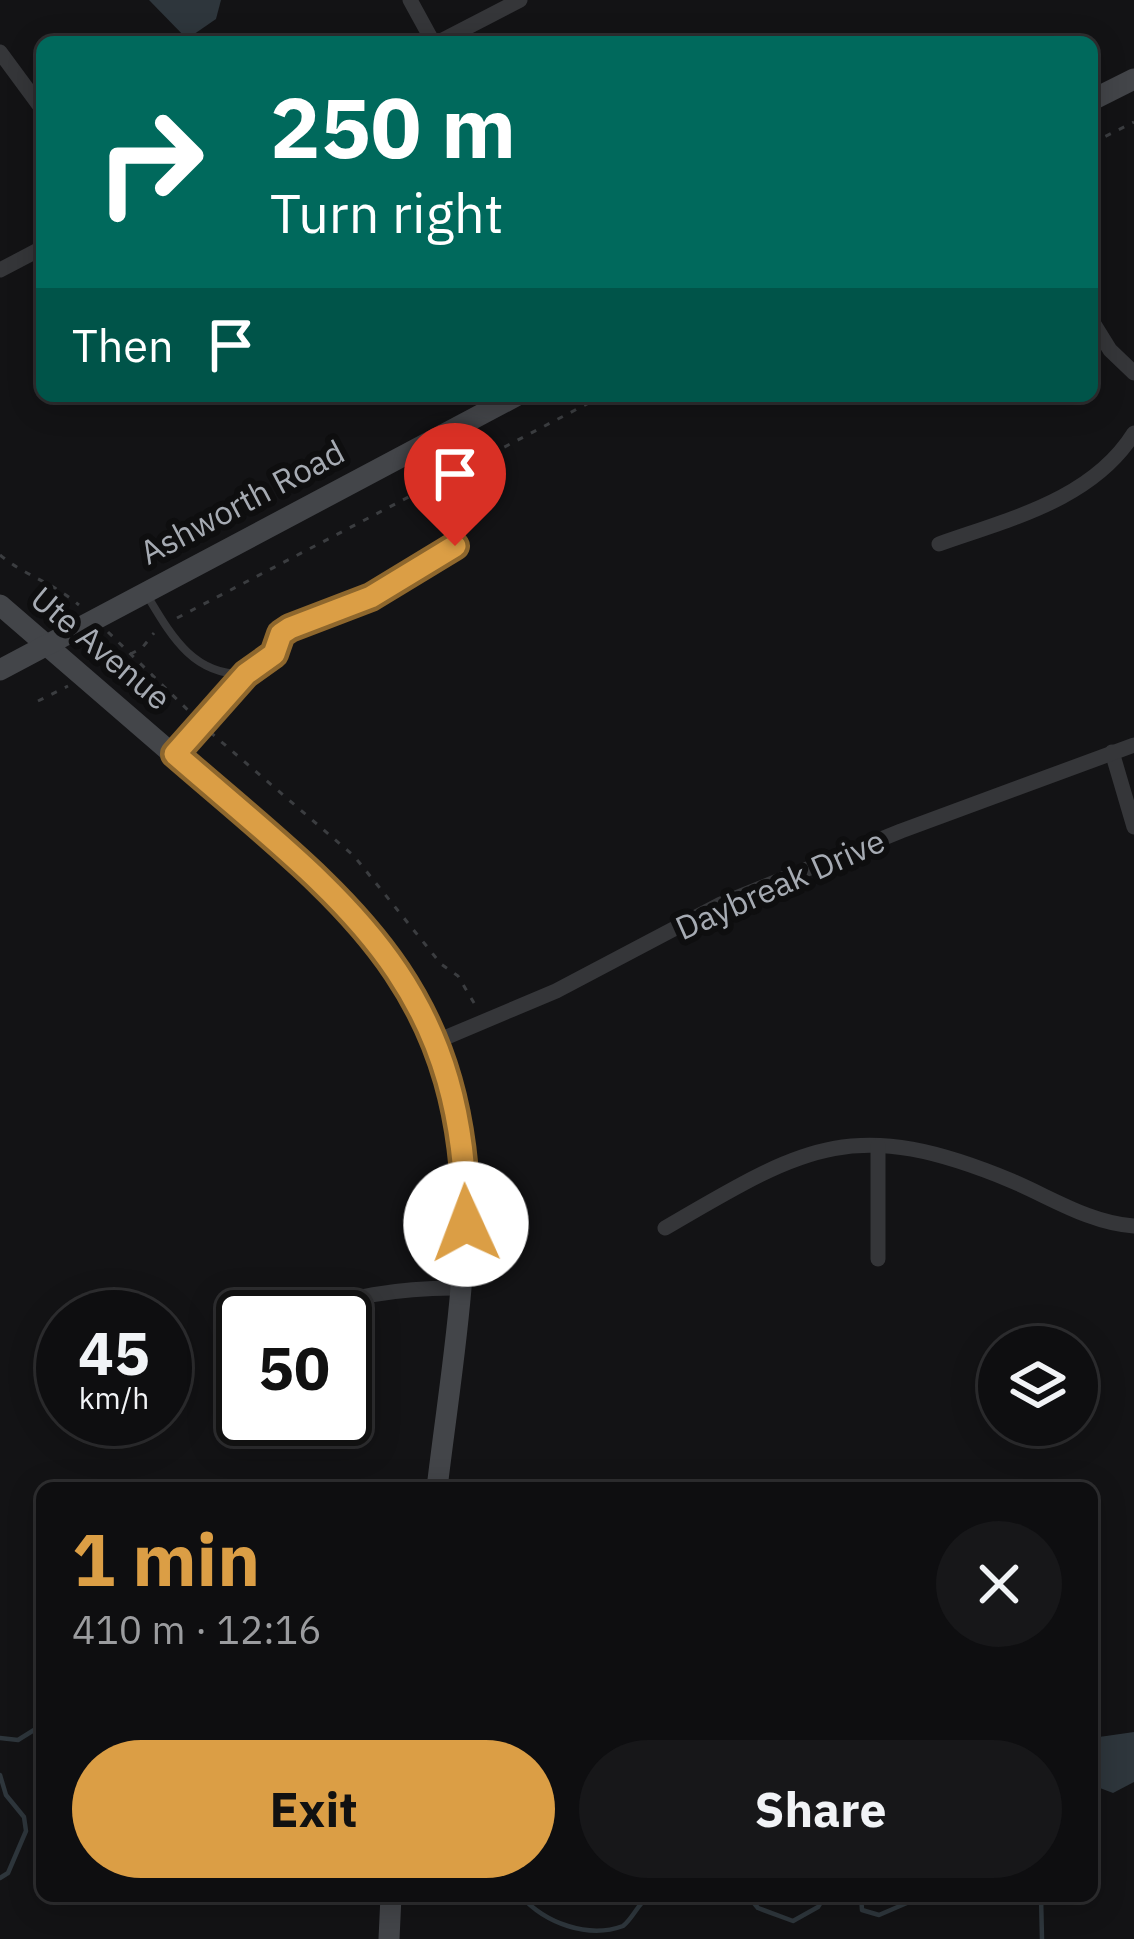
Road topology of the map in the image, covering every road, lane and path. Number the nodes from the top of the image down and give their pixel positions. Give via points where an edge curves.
1 (410, 0) edge
2 (520, 0) edge
3 (432, 36) edge
4 (448, 36) edge
5 (0, 52) edge
6 (1134, 79) edge
7 (1098, 97) edge
8 (36, 102) edge
9 (1134, 122) edge
10 (1098, 140) edge
11 (36, 251) edge
12 (0, 270) edge
13 (1098, 331) edge
14 (1134, 374) edge
15 (505, 402) edge
16 (591, 402) edge
17 (469, 421) junction
18 (1134, 433) edge
19 (480, 460) junction
20 (939, 544) dead end
21 (0, 555) edge
22 (144, 591) junction
23 (0, 605) edge
24 (94, 619) junction
25 (165, 625) junction
26 (46, 645) junction
27 (132, 653) junction
28 (0, 670) edge
29 (246, 674) junction
30 (85, 678) junction
31 (38, 701) dead end
32 (201, 723) junction
33 (1134, 746) edge
34 (1112, 752) junction
35 (175, 754) junction
36 (1134, 827) edge
37 (483, 1022) junction
38 (435, 1042) junction
39 (878, 1145) junction
40 (1134, 1226) edge
41 (665, 1228) dead end
42 (878, 1259) dead end
43 (460, 1288) junction
44 (372, 1294) edge
45 (438, 1482) edge
46 (391, 1902) edge
47 (389, 1939) edge

1 - 3 street
2 - 4 street
5 - 8 street
6 - 7 main road
9 - 10 path
11 - 12 street
13 - 14 street
15 - 17 main road, Ashworth Road
16 - 19 path
17 - 19 lane
17 - 22 main road, Ashworth Road
18 - 20 street via 1088,483
19 - 25 path
19 - 29 lane via 451,551 371,597 290,628 274,654
21 - 24 path via 28,578 49,579
22 - 24 main road, Ashworth Road
22 - 25 lane
23 - 26 main road, Ute Avenue
24 - 26 main road, Ashworth Road
24 - 27 path
25 - 27 path
25 - 29 lane via 191,658
26 - 28 main road, Ashworth Road
26 - 30 main road, Ute Avenue
27 - 30 path
27 - 32 path
29 - 32 lane
30 - 31 path
30 - 35 main road, Ute Avenue
32 - 35 lane
32 - 37 path via 354,856 470,992
33 - 34 street, Daybreak Drive
34 - 36 street
34 - 37 street, Daybreak Drive via 721,904
35 - 38 main road, Ute Avenue via 346,903 390,958
37 - 38 street, Daybreak Drive
38 - 43 main road, Ute Avenue via 464,1154
39 - 40 street via 932,1150 1080,1213
39 - 41 street via 798,1154
39 - 42 street
43 - 44 street
43 - 45 main road, Ute Avenue
46 - 47 main road

